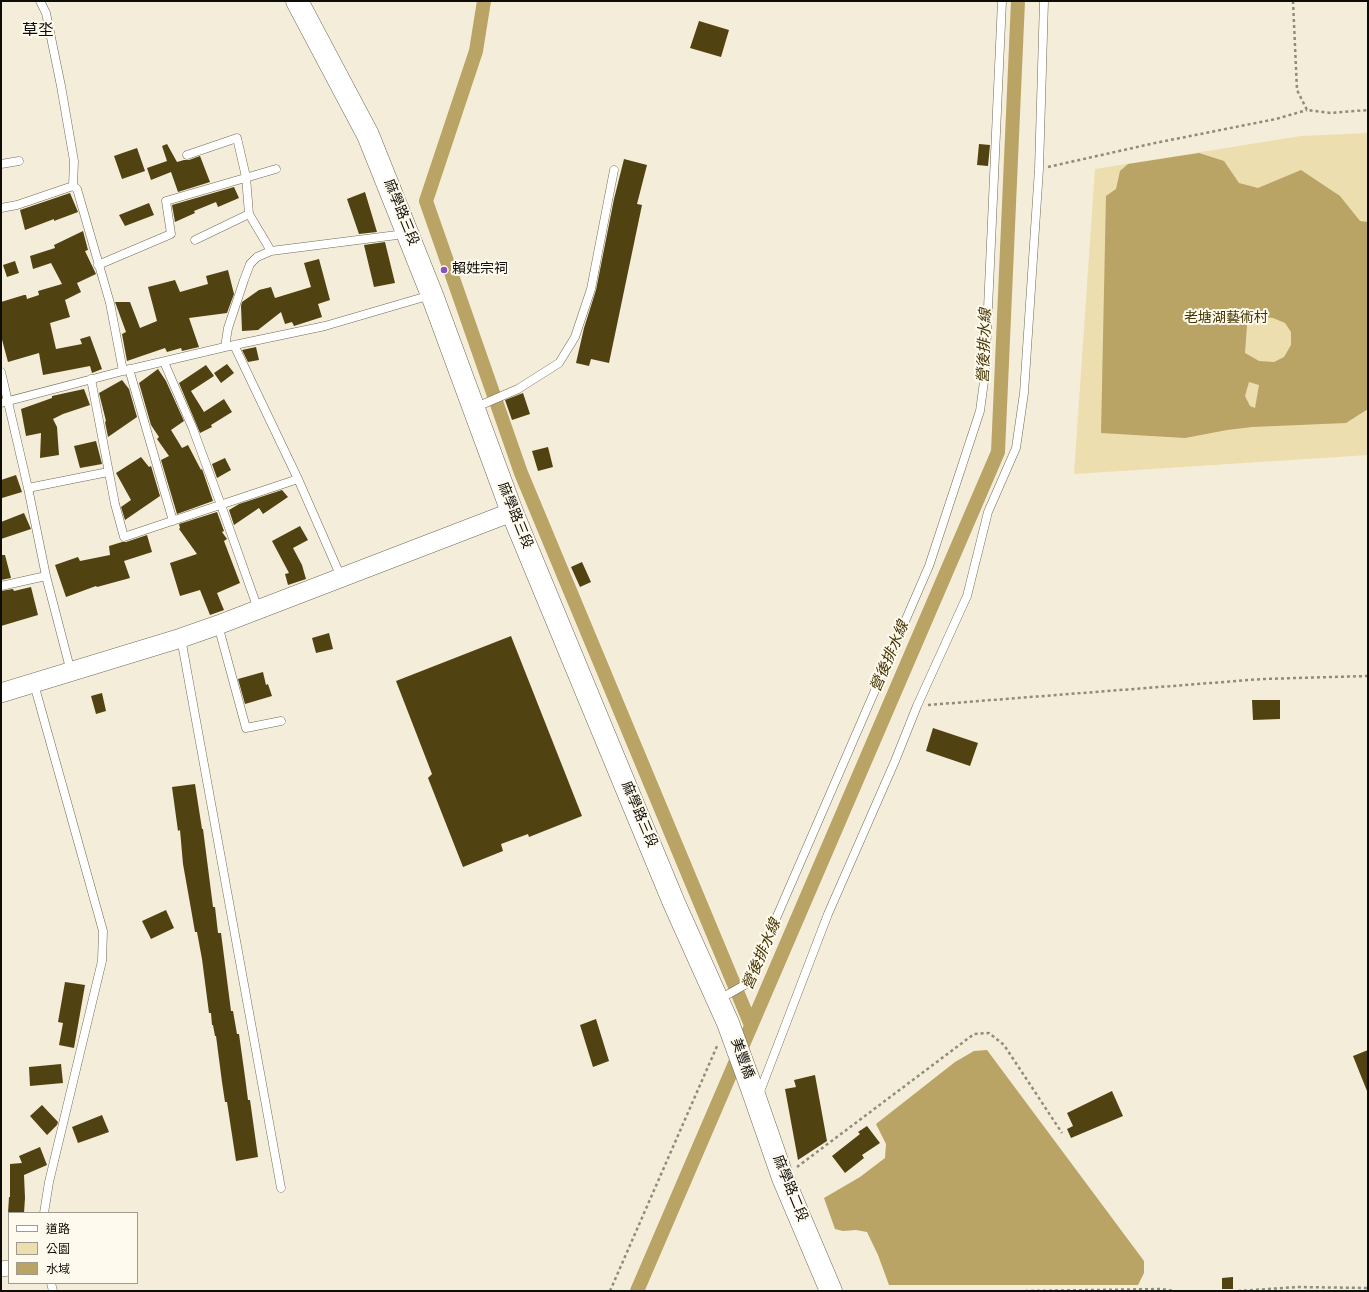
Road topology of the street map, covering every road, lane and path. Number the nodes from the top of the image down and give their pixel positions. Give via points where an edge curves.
1 (40, 1) edge
2 (297, 1) edge
3 (1002, 1) edge
4 (1044, 1) edge
5 (1294, 1) edge
6 (1307, 110) junction
7 (1368, 110) edge
8 (187, 155) dead end
9 (19, 161) dead end
10 (1, 164) edge
11 (276, 169) dead end
12 (1039, 169) junction
13 (614, 170) dead end
14 (246, 177) junction
15 (73, 186) junction
16 (1, 208) edge
17 (249, 214) junction
18 (408, 234) junction
19 (195, 240) dead end
20 (271, 251) junction
21 (98, 265) junction
22 (432, 295) junction
23 (234, 345) junction
24 (225, 347) junction
25 (164, 362) junction
26 (126, 370) junction
27 (1, 372) edge
28 (91, 379) junction
29 (4, 402) edge
30 (473, 408) junction
31 (108, 472) junction
32 (298, 480) junction
33 (28, 488) junction
34 (221, 504) junction
35 (512, 512) junction
36 (173, 521) junction
37 (46, 576) junction
38 (341, 577) junction
39 (1, 586) edge
40 (258, 609) junction
41 (218, 625) junction
42 (181, 638) junction
43 (70, 672) junction
44 (1368, 676) edge
45 (34, 684) junction
46 (1, 693) edge
47 (917, 706) junction
48 (281, 721) dead end
49 (718, 1000) junction
50 (730, 1027) junction
51 (754, 1093) junction
52 (1062, 1133) dead end
53 (783, 1178) junction
54 (281, 1188) dead end
55 (44, 1212) edge
56 (1368, 1288) edge
57 (610, 1291) edge
58 (831, 1291) edge
59 (1024, 1291) edge
60 (1175, 1291) edge
61 (1238, 1291) edge

1 - 15 lane via 46,13 61,86 74,161
2 - 18 main road, 麻學路三段 via 368,135
3 - 49 lane via 985,374 980,411 929,566 748,983
4 - 12 lane
5 - 6 path via 1297,90
6 - 7 path via 1331,113
6 - 12 path via 1276,119 1155,142
8 - 14 lane via 237,138
9 - 10 lane
11 - 14 lane
12 - 47 lane via 1024,393 1016,448 988,512 967,596
13 - 30 lane via 591,289 575,337 558,363 518,389
14 - 17 lane
14 - 21 lane via 166,201 171,234
15 - 16 lane
15 - 21 lane via 77,189
17 - 19 lane
17 - 20 lane
18 - 20 lane
18 - 22 main road, 麻學路三段
20 - 24 lane via 250,264 228,328
21 - 26 lane
22 - 23 lane via 325,326
22 - 30 main road, 麻學路三段
23 - 24 lane
23 - 32 lane
24 - 25 lane
25 - 26 lane
25 - 34 lane
26 - 28 lane
26 - 36 lane
27 - 29 lane
28 - 29 lane
28 - 31 lane
29 - 33 lane
30 - 35 main road, 麻學路三段
31 - 33 lane
31 - 36 lane via 124,537
32 - 34 lane
32 - 38 lane
33 - 37 lane
34 - 36 lane
34 - 40 lane
35 - 38 street
35 - 49 main road, 麻學路三段 via 671,895
37 - 39 lane
37 - 43 lane
38 - 40 street
40 - 41 street
41 - 42 street
41 - 48 lane via 246,728
42 - 43 street
42 - 54 lane
43 - 45 street
44 - 47 path via 1262,679
45 - 46 street
45 - 55 lane via 103,931 102,961 49,1182
47 - 51 lane
49 - 50 main road, 麻學路三段
50 - 51 main road, 美豐橋
50 - 57 path
51 - 53 main road, 麻學路二段
52 - 53 path via 1004,1045 989,1033 974,1034
53 - 58 main road, 麻學路二段
56 - 61 path via 1298,1287
59 - 60 path

